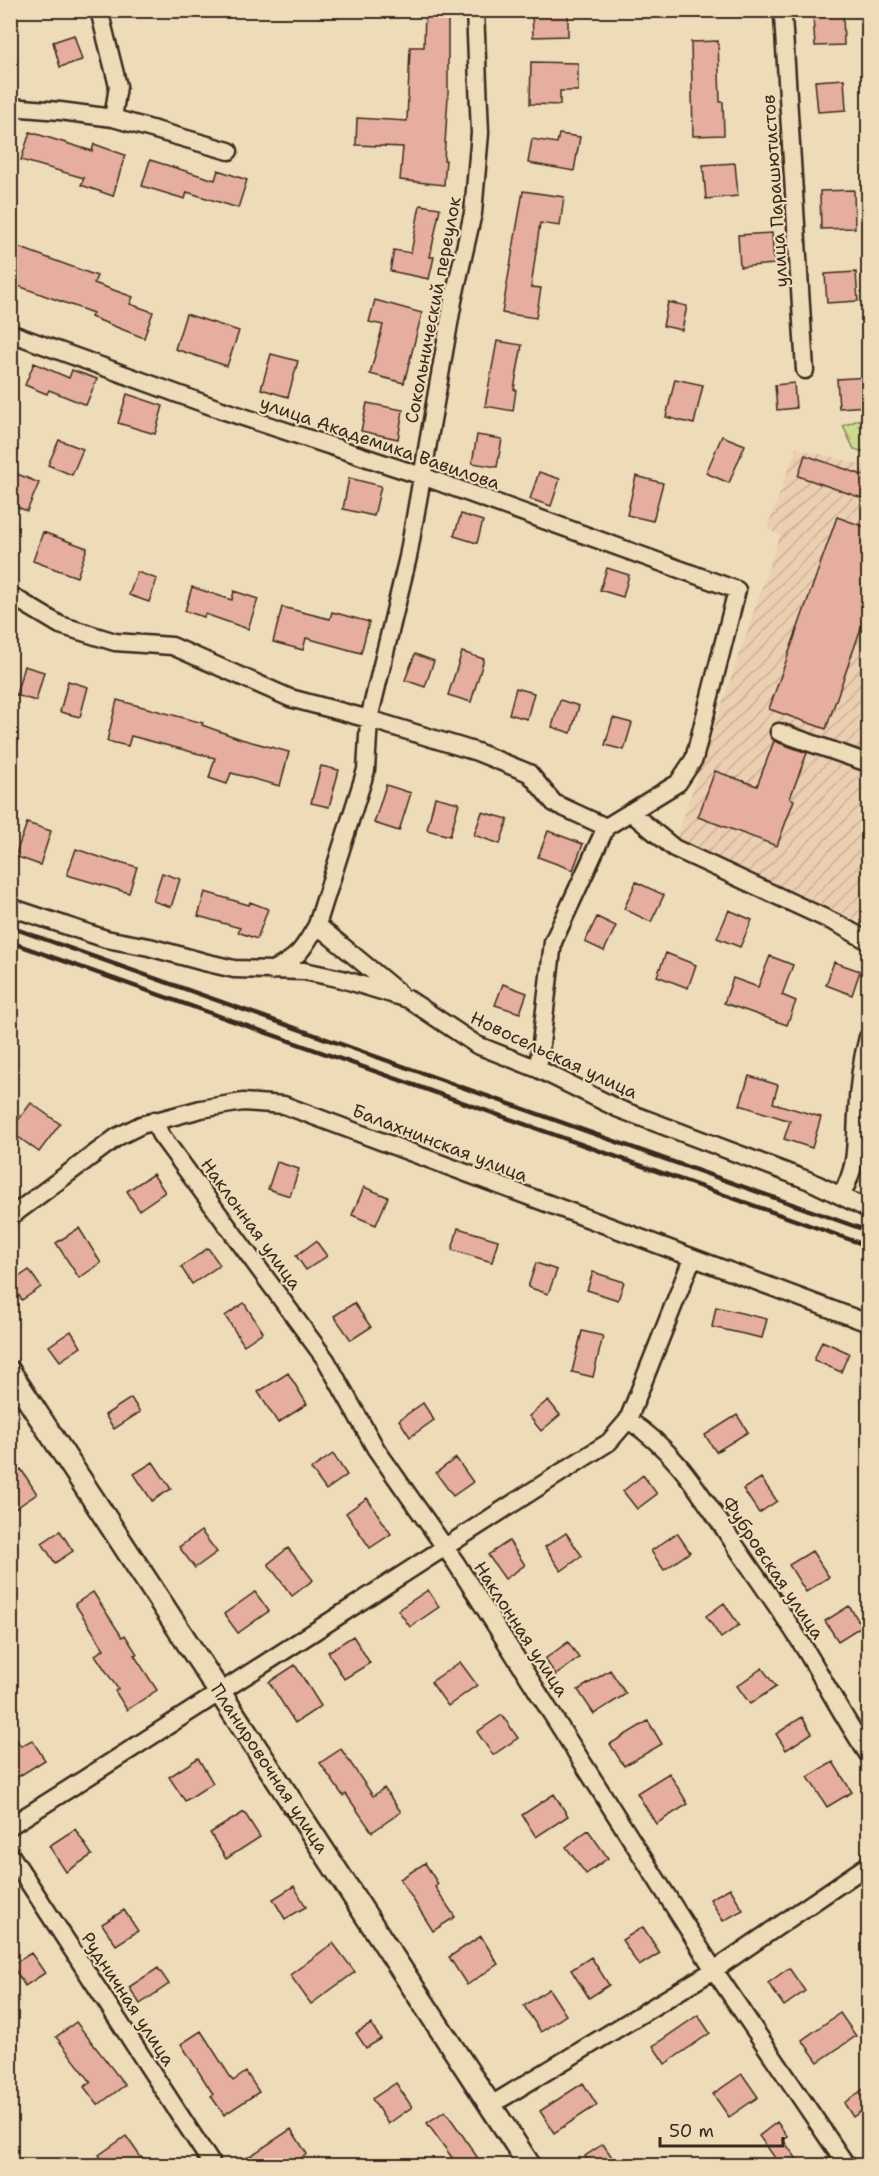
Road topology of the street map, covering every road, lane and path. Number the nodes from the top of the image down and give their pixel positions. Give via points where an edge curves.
1 (99, 10) edge
2 (475, 10) edge
3 (786, 10) edge
4 (10, 107) edge
5 (113, 118) junction
6 (229, 152) dead end
7 (10, 333) edge
8 (805, 370) dead end
9 (422, 476) junction
10 (10, 595) edge
11 (369, 719) junction
12 (779, 732) dead end
13 (868, 762) edge
14 (630, 812) junction
15 (606, 827) junction
16 (10, 907) edge
17 (316, 925) junction
18 (868, 941) edge
19 (271, 971) junction
20 (408, 999) junction
21 (868, 1036) edge
22 (538, 1069) junction
23 (155, 1120) junction
24 (841, 1196) junction
25 (868, 1209) edge
26 (10, 1217) edge
27 (692, 1259) junction
28 (868, 1323) edge
29 (10, 1372) edge
30 (628, 1420) junction
31 (443, 1547) junction
32 (222, 1693) junction
33 (868, 1754) edge
34 (10, 1826) edge
35 (10, 1854) edge
36 (868, 1865) edge
37 (714, 1970) junction
38 (491, 2105) junction
39 (213, 2166) edge
40 (530, 2166) edge
41 (847, 2166) edge

1 - 5 street via 118,86
2 - 9 street, Сокольнический переулок via 480,133 473,213
3 - 8 street, улица Парашютистов via 783,16
4 - 5 street
5 - 6 street
7 - 9 street, улица Академика Вавилова via 222,410
9 - 11 street, Сокольнический переулок via 408,557
9 - 14 street, улица Академика Вавилова via 737,590 694,759 678,783
10 - 11 street via 60,625 115,642 172,646 290,698
11 - 15 street via 477,752 529,773 554,803
11 - 17 street, Сокольнический переулок via 366,770
12 - 13 street
14 - 15 street
14 - 18 street via 674,848
15 - 22 street via 553,942
16 - 19 street, Новосельская улица via 106,939 234,969
17 - 19 street, Сокольнический переулок via 292,961
17 - 20 street
19 - 20 street, Новосельская улица via 304,971
20 - 22 street, Новосельская улица via 477,1045
21 - 24 street via 861,1061 851,1177
22 - 24 street, Новосельская улица via 619,1109
23 - 26 street, Балахнинская улица via 117,1137
23 - 27 street, Балахнинская улица via 243,1102 284,1105
23 - 31 street, Наклонная улица via 160,1134 326,1360 376,1449
24 - 25 street, Новосельская улица
27 - 28 street, Балахнинская улица
27 - 30 street
29 - 32 main road, Планировочная улица
30 - 31 street via 609,1442
30 - 33 street, Фубровская улица via 668,1450 699,1492 804,1648
31 - 32 street
31 - 37 street, Наклонная улица
32 - 34 street
32 - 38 main road, Планировочная улица
35 - 39 street, Рудничная улица
36 - 37 street
37 - 38 street
37 - 41 street, Наклонная улица
38 - 40 main road, Планировочная улица

